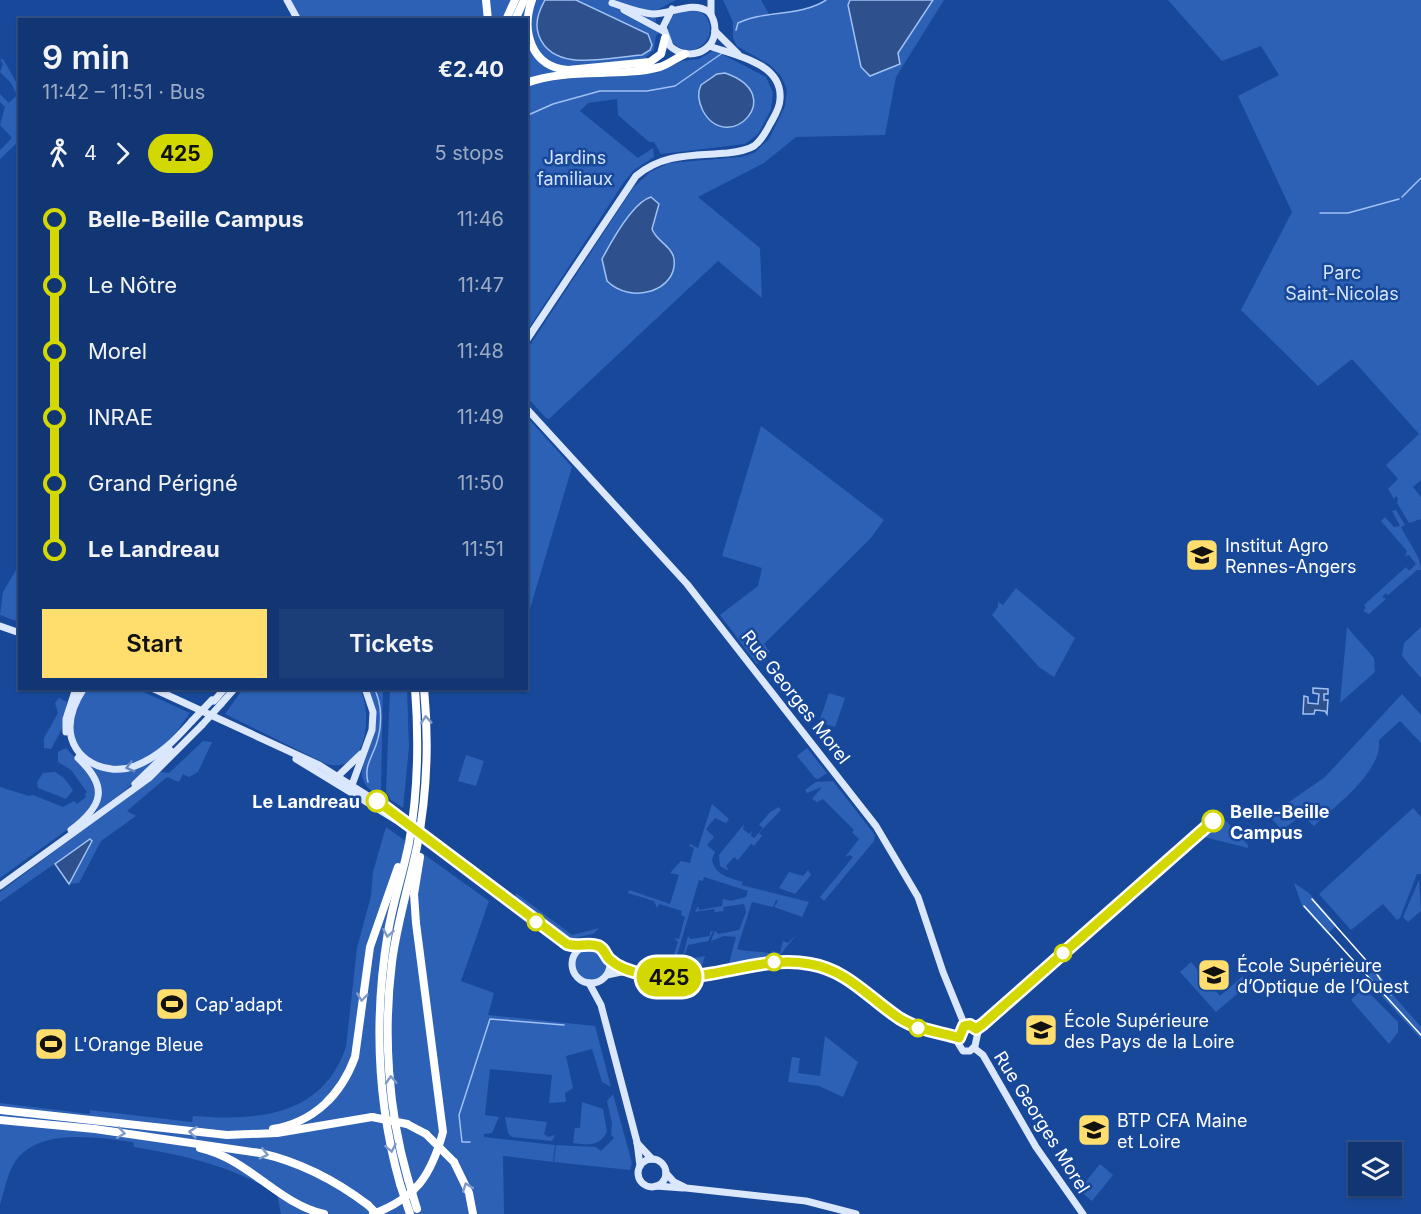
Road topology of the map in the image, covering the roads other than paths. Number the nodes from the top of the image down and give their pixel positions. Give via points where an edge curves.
1 (287, 0) edge
2 (486, 0) edge
3 (515, 0) edge
4 (524, 0) edge
5 (532, 0) edge
6 (711, 0) edge
7 (609, 1) edge
8 (691, 1) edge
9 (672, 9) junction
10 (711, 14) junction
11 (297, 18) edge
12 (488, 18) edge
13 (507, 18) edge
14 (516, 18) edge
15 (715, 31) junction
16 (664, 35) junction
17 (709, 46) junction
18 (685, 54) junction
19 (740, 56) junction
20 (528, 82) edge
21 (528, 338) edge
22 (528, 408) edge
23 (0, 626) edge
24 (18, 632) edge
25 (75, 690) edge
26 (83, 690) edge
27 (156, 690) edge
28 (232, 690) edge
29 (366, 690) edge
30 (415, 690) edge
31 (424, 690) edge
32 (222, 691) edge
33 (216, 702) junction
34 (197, 723) junction
35 (281, 748) junction
36 (364, 750) junction
37 (337, 777) junction
38 (352, 785) junction
39 (397, 818) junction
40 (413, 843) junction
41 (55, 847) junction
42 (0, 886) edge
43 (562, 942) junction
44 (580, 947) junction
45 (572, 958) junction
46 (609, 959) junction
47 (637, 973) junction
48 (604, 977) junction
49 (589, 983) junction
50 (601, 1005) junction
51 (965, 1026) junction
52 (959, 1038) junction
53 (974, 1048) junction
54 (0, 1110) edge
55 (0, 1120) edge
56 (252, 1134) junction
57 (186, 1142) junction
58 (637, 1142) junction
59 (652, 1159) junction
60 (640, 1166) junction
61 (666, 1173) junction
62 (656, 1186) junction
63 (686, 1188) junction
64 (415, 1212) edge
65 (324, 1214) edge
66 (373, 1214) edge
67 (378, 1214) edge
68 (473, 1214) edge
69 (856, 1214) edge
70 (1083, 1214) edge

1 - 11 street
2 - 12 highway
3 - 13 highway
4 - 14 highway
5 - 16 highway via 529,42 543,62 555,68 650,62 662,54
6 - 10 street
7 - 9 street via 650,14
7 - 16 street
8 - 9 street
8 - 10 street
9 - 16 street via 666,18
10 - 15 street
15 - 17 street
15 - 19 street
16 - 18 street via 673,49
17 - 18 street via 697,54
17 - 19 street
18 - 20 highway via 652,69
19 - 21 street via 765,69 779,90 778,107 762,139 736,152 668,158 636,176
22 - 51 street, Rue Georges Morel via 687,584 876,826 918,897
23 - 24 street
25 - 41 street via 66,719 66,734 73,752 95,777 99,795 89,817
34 -> 26 street via 147,760 126,769 103,768 80,754 71,736 74,706
27 - 35 street
28 - 33 street
29 - 36 street via 373,712 372,730
30 - 40 highway via 417,773
40 -> 31 highway via 426,755
32 - 33 street
33 - 34 street, bridge
34 - 41 street via 107,810
35 - 37 street
35 - 39 street
36 - 37 street
36 - 38 street
37 - 38 street
38 - 39 street
39 - 43 street, bridge
40 -> 56 highway via 403,850 370,947 355,1057 349,1073 330,1099 307,1117
64 -> 40 highway, bridge via 392,1101 388,1023 392,962
40 -> 64 highway, bridge via 388,930 379,1026 382,1102 400,1184
40 - 66 highway via 420,855 414,894 416,923 443,1132 436,1160 421,1182 396,1205
41 - 42 street
43 - 44 street
43 - 45 street
44 - 45 street
44 - 46 street via 597,946
45 - 49 street via 574,975
46 - 47 street
46 - 48 street
47 - 48 street
47 - 52 street via 686,977 775,962 812,964 845,977 908,1023
48 - 49 street
48 - 50 street
49 - 50 street
50 - 58 street
51 - 52 street
51 - 53 street, Rue Georges Morel via 973,1025 977,1030
52 - 53 street via 961,1050
53 - 70 street, Rue Georges Morel via 983,1055 1036,1148
56 -> 54 highway via 206,1133
55 -> 57 highway
68 -> 56 highway, bridge via 470,1193 454,1162 426,1134 407,1124 372,1117
57 - 65 highway via 226,1156 297,1203
57 -> 67 highway, bridge via 287,1160 327,1178
58 - 59 street
58 - 60 street
59 - 60 street
59 - 61 street via 661,1161
60 - 62 street via 642,1181
61 - 62 street
61 - 63 street
62 - 63 street
63 - 69 street via 806,1201

